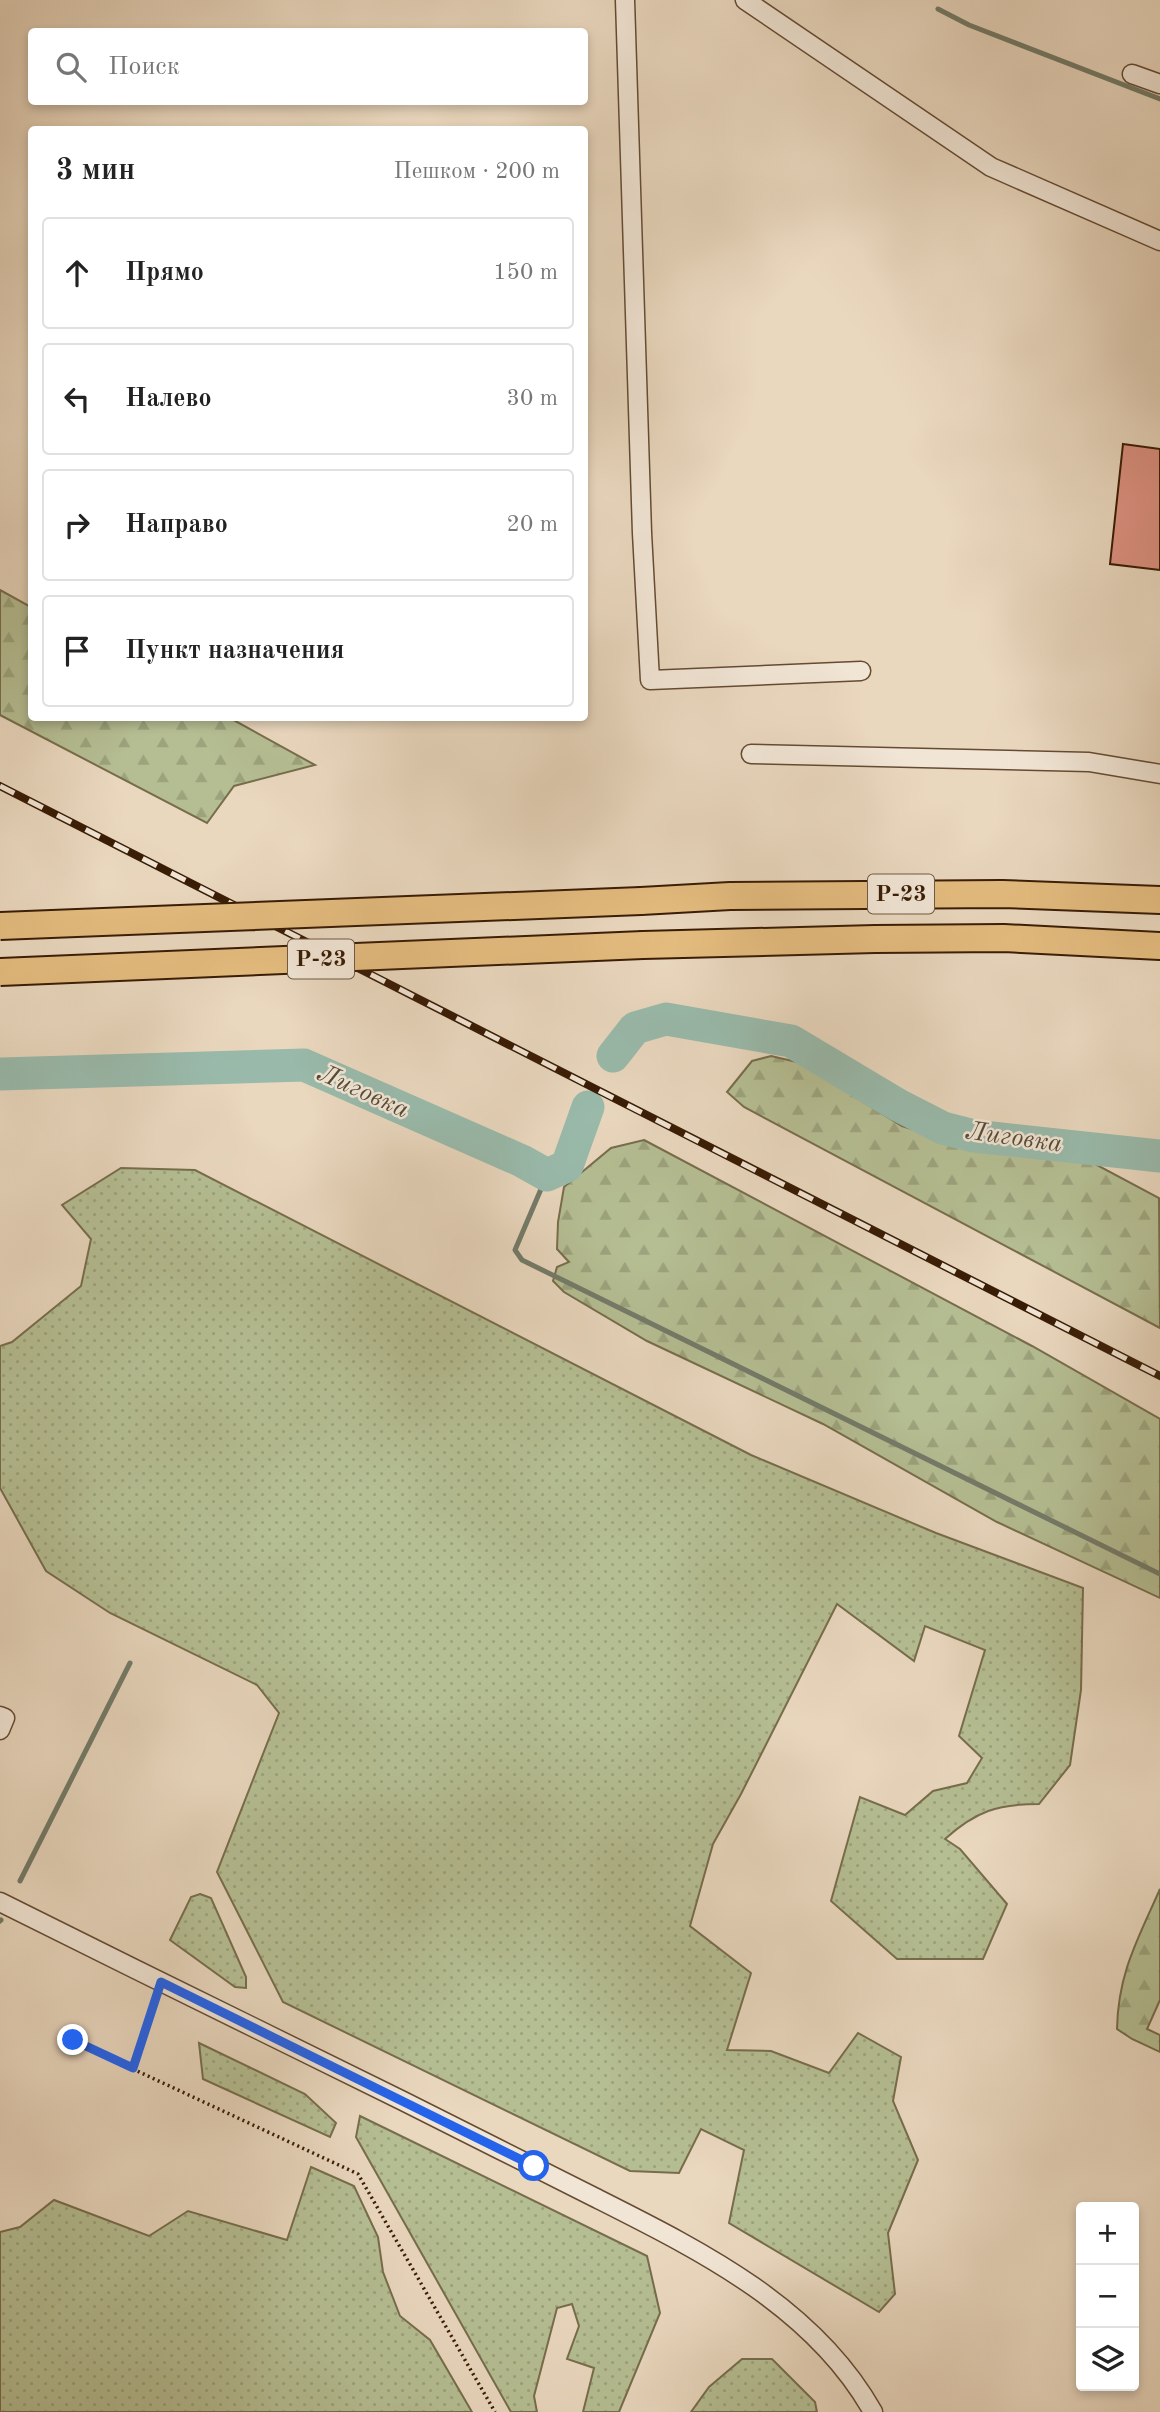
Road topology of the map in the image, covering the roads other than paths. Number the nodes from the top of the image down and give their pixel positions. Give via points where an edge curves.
1 (625, 0) edge
2 (745, 0) edge
3 (1132, 74) dead end
4 (1160, 84) edge
5 (1160, 241) edge
6 (861, 671) dead end
7 (751, 754) dead end
8 (1160, 774) edge
9 (1160, 900) edge
10 (0, 926) edge
11 (1160, 946) edge
12 (0, 972) edge
13 (0, 1716) edge
14 (0, 1730) edge
15 (0, 1902) edge
16 (873, 2412) edge

1 - 6 street via 650,680
2 - 5 street via 991,167
3 - 4 street
7 - 8 street via 1089,762
9 - 10 highway, Р-23, bridge via 1002,894 730,896
11 - 12 highway, Р-23, bridge via 1004,938 875,939
13 - 14 street via 5,1718
15 - 16 street via 534,2166 717,2263 774,2301 822,2344

